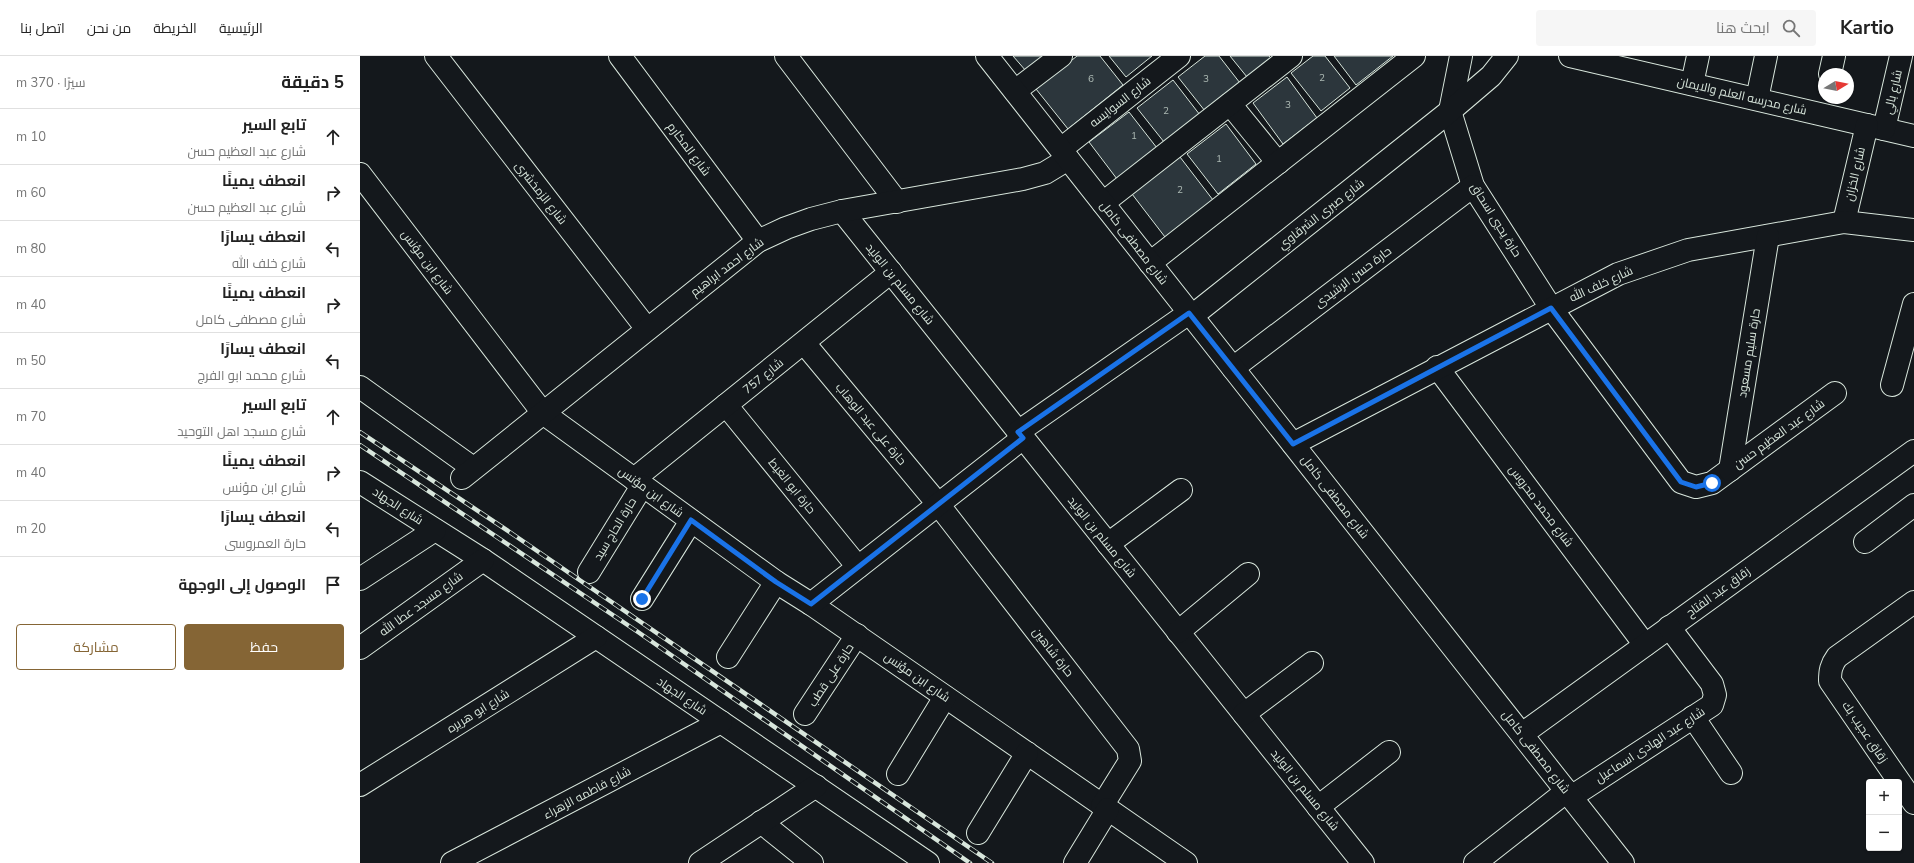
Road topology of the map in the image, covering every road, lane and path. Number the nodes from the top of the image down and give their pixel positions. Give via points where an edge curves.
1 (436, 56) edge
2 (620, 56) edge
3 (786, 56) edge
4 (988, 56) edge
5 (1061, 56) edge
6 (1179, 56) edge
7 (1291, 56) edge
8 (1414, 56) edge
9 (1461, 56) edge
10 (1507, 56) edge
11 (1570, 56) edge
12 (1698, 56) edge
13 (1766, 56) edge
14 (1834, 56) edge
15 (1901, 56) edge
16 (1606, 60) edge
17 (1831, 68) edge
18 (1692, 84) junction
19 (1015, 91) junction
20 (1757, 99) junction
21 (1230, 104) junction
22 (1822, 106) edge
23 (1450, 112) junction
24 (1876, 127) junction
25 (1914, 136) edge
26 (1065, 154) junction
27 (1278, 163) junction
28 (360, 174) edge
29 (1473, 186) junction
30 (897, 202) junction
31 (1103, 203) junction
32 (842, 211) junction
33 (1844, 222) junction
34 (1914, 230) edge
35 (1768, 236) junction
36 (758, 241) junction
37 (1150, 263) junction
38 (891, 272) junction
39 (1914, 304) edge
40 (1551, 308) junction
41 (1191, 314) junction
42 (646, 329) junction
43 (804, 343) junction
44 (1437, 367) junction
45 (1233, 368) junction
46 (1892, 385) dead end
47 (360, 387) edge
48 (1835, 394) dead end
49 (726, 405) junction
50 (543, 413) junction
51 (1021, 435) junction
52 (1293, 444) junction
53 (1914, 451) edge
54 (1730, 470) junction
55 (360, 482) edge
56 (638, 482) junction
57 (1181, 490) dead end
58 (938, 504) junction
59 (1914, 505) edge
60 (691, 520) junction
61 (435, 530) junction
62 (1865, 542) dead end
63 (1108, 544) junction
64 (483, 560) junction
65 (858, 567) junction
66 (589, 572) dead end
67 (1248, 574) dead end
68 (360, 579) edge
69 (776, 582) junction
70 (642, 599) dead end
71 (1914, 602) edge
72 (811, 604) junction
73 (1669, 627) junction
74 (1178, 632) junction
75 (857, 635) junction
76 (596, 638) junction
77 (1645, 645) junction
78 (360, 648) edge
79 (728, 657) dead end
80 (1312, 663) dead end
81 (945, 697) junction
82 (805, 714) dead end
83 (1244, 714) junction
84 (1693, 717) junction
85 (721, 722) junction
86 (1522, 734) junction
87 (1389, 752) dead end
88 (1026, 753) junction
89 (1731, 773) dead end
90 (898, 774) dead end
91 (360, 785) edge
92 (816, 786) junction
93 (1569, 794) junction
94 (1914, 803) edge
95 (1105, 807) junction
96 (1318, 808) junction
97 (761, 822) junction
98 (978, 833) dead end
99 (452, 863) edge
100 (700, 863) edge
101 (812, 863) edge
102 (928, 863) edge
103 (1074, 863) edge
104 (1186, 863) edge
105 (1363, 863) edge
106 (1475, 863) edge
107 (1623, 863) edge

1 - 42 street, شارع الزمخشرى
2 - 36 street, شارع المكارم
3 - 30 street
4 - 19 street, شارع مصطفى كامل
5 - 19 street
6 - 26 street, شارع السوايسه
7 - 21 street
8 - 27 street
9 - 23 street, حارة يحيي اسحاق
10 - 23 street, شارع صبرى الشرقاوي via 1491,76
11 - 16 street, شارع مدرسه العلم والايمان
12 - 18 street
13 - 20 street
14 - 17 street
15 - 24 street, شارع بالي
16 - 18 street, شارع مدرسه العلم والايمان
18 - 20 street, شارع مدرسه العلم والايمان
19 - 26 street, شارع مصطفى كامل
20 - 22 street, شارع مدرسه العلم والايمان
21 - 27 street
21 - 31 street
22 - 24 street, شارع مدرسه العلم والايمان
23 - 29 street, حارة يحيي اسحاق
23 - 41 street, شارع صبرى الشرقاوي
24 - 25 street, شارع مدرسه العلم والايمان
24 - 33 street, شارع الخزان
26 - 30 street, شارع احمد ابراهيم via 1045,173
26 - 31 street, شارع مصطفى كامل
27 - 37 street
28 - 50 street, شارع ابن مؤنس
29 - 40 street, حارة يحيي اسحاق
29 - 45 street, حارة حسن الرشيدى
30 - 32 street, شارع احمد ابراهيم
31 - 37 street, شارع مصطفى كامل
32 - 36 street, شارع احمد ابراهيم via 811,219
32 - 38 street, شارع مسلم بن الوليد
33 - 34 street, شارع خلف الله
33 - 35 street, شارع خلف الله
35 - 40 street, شارع خلف الله via 1688,250 1618,274
35 - 54 street, حارة سليم مسعود
36 - 42 street, شارع احمد ابراهيم
37 - 41 street, شارع مصطفى كامل
38 - 43 street, شارع 757
38 - 51 street, شارع مسلم بن الوليد
39 - 46 street
40 - 44 street, شارع خلف الله
40 - 54 street, شارع عبد العظيم حسن via 1681,482 1688,486 1704,486
41 - 45 street, شارع مصطفى كامل
41 - 51 street, شارع صبرى الشرقاوي
42 - 50 street, شارع احمد ابراهيم
43 - 49 street, شارع 757
43 - 58 street, حارة على عبد الوهاب
44 - 52 street, شارع خلف الله
44 - 77 street, شارع محمد محروس
45 - 52 street, شارع مصطفى كامل
47 - 50 street, شارع احمد ابراهيم via 467,473
48 - 54 street, شارع عبد العظيم حسن
49 - 56 street, شارع 757
49 - 65 street, حارة ابو الغيط
50 - 56 street, شارع ابن مؤنس
51 - 58 street, شارع صبرى الشرقاوي
51 - 63 street, شارع مسلم بن الوليد
52 - 86 street, شارع مصطفى كامل
53 - 73 street, زقاق عبد الفتاح
55 - 61 street, شارع الجهاد
56 - 60 street, شارع ابن مؤنس
56 - 66 street, حارة الحاج سيد
57 - 63 street
58 - 65 street, شارع صبرى الشرقاوي
58 - 95 street, حارة شاهين via 1128,749 1130,761
59 - 62 street
60 - 69 street, شارع ابن مؤنس
60 - 70 street
61 - 64 street, شارع الجهاد
61 - 68 street, شارع الجهاد
63 - 74 street, شارع مسلم بن الوليد
64 - 76 street, شارع الجهاد
64 - 78 street, شارع مسجد عطا الله
65 - 72 street, شارع صبرى الشرقاوي
67 - 74 street
69 - 72 street, شارع ابن مؤنس
69 - 79 street
71 - 94 street, زقاق عجيب بك via 1837,657 1832,664 1830,681
72 - 75 street, شارع ابن مؤنس
73 - 77 street, زقاق عبد الفتاح
73 - 84 street, شارع عبد الهادى اسماعيل via 1715,689 1712,705
74 - 83 street, شارع مسلم بن الوليد
75 - 81 street, شارع ابن مؤنس
75 - 82 street, حارة على قطب
76 - 85 street, شارع الجهاد
76 - 91 street, شارع ابو هريره
77 - 86 street, زقاق عبد الفتاح
80 - 83 street
81 - 88 street, شارع ابن مؤنس
81 - 90 street
83 - 96 street, شارع مسلم بن الوليد
84 - 89 street
84 - 93 street, شارع عبد الهادى اسماعيل
85 - 92 street, شارع الجهاد
85 - 99 street, شارع فاطمه الزهراء
86 - 93 street, شارع مصطفى كامل
87 - 96 street
88 - 95 street, شارع ابن مؤنس
88 - 98 street
92 - 97 street
92 - 102 street, شارع الجهاد
93 - 106 street, شارع عبد الهادى اسماعيل
93 - 107 street, شارع مصطفى كامل
95 - 103 street, حارة شاهين
95 - 104 street, شارع ابن مؤنس
96 - 105 street, شارع مسلم بن الوليد
97 - 100 street
97 - 101 street

